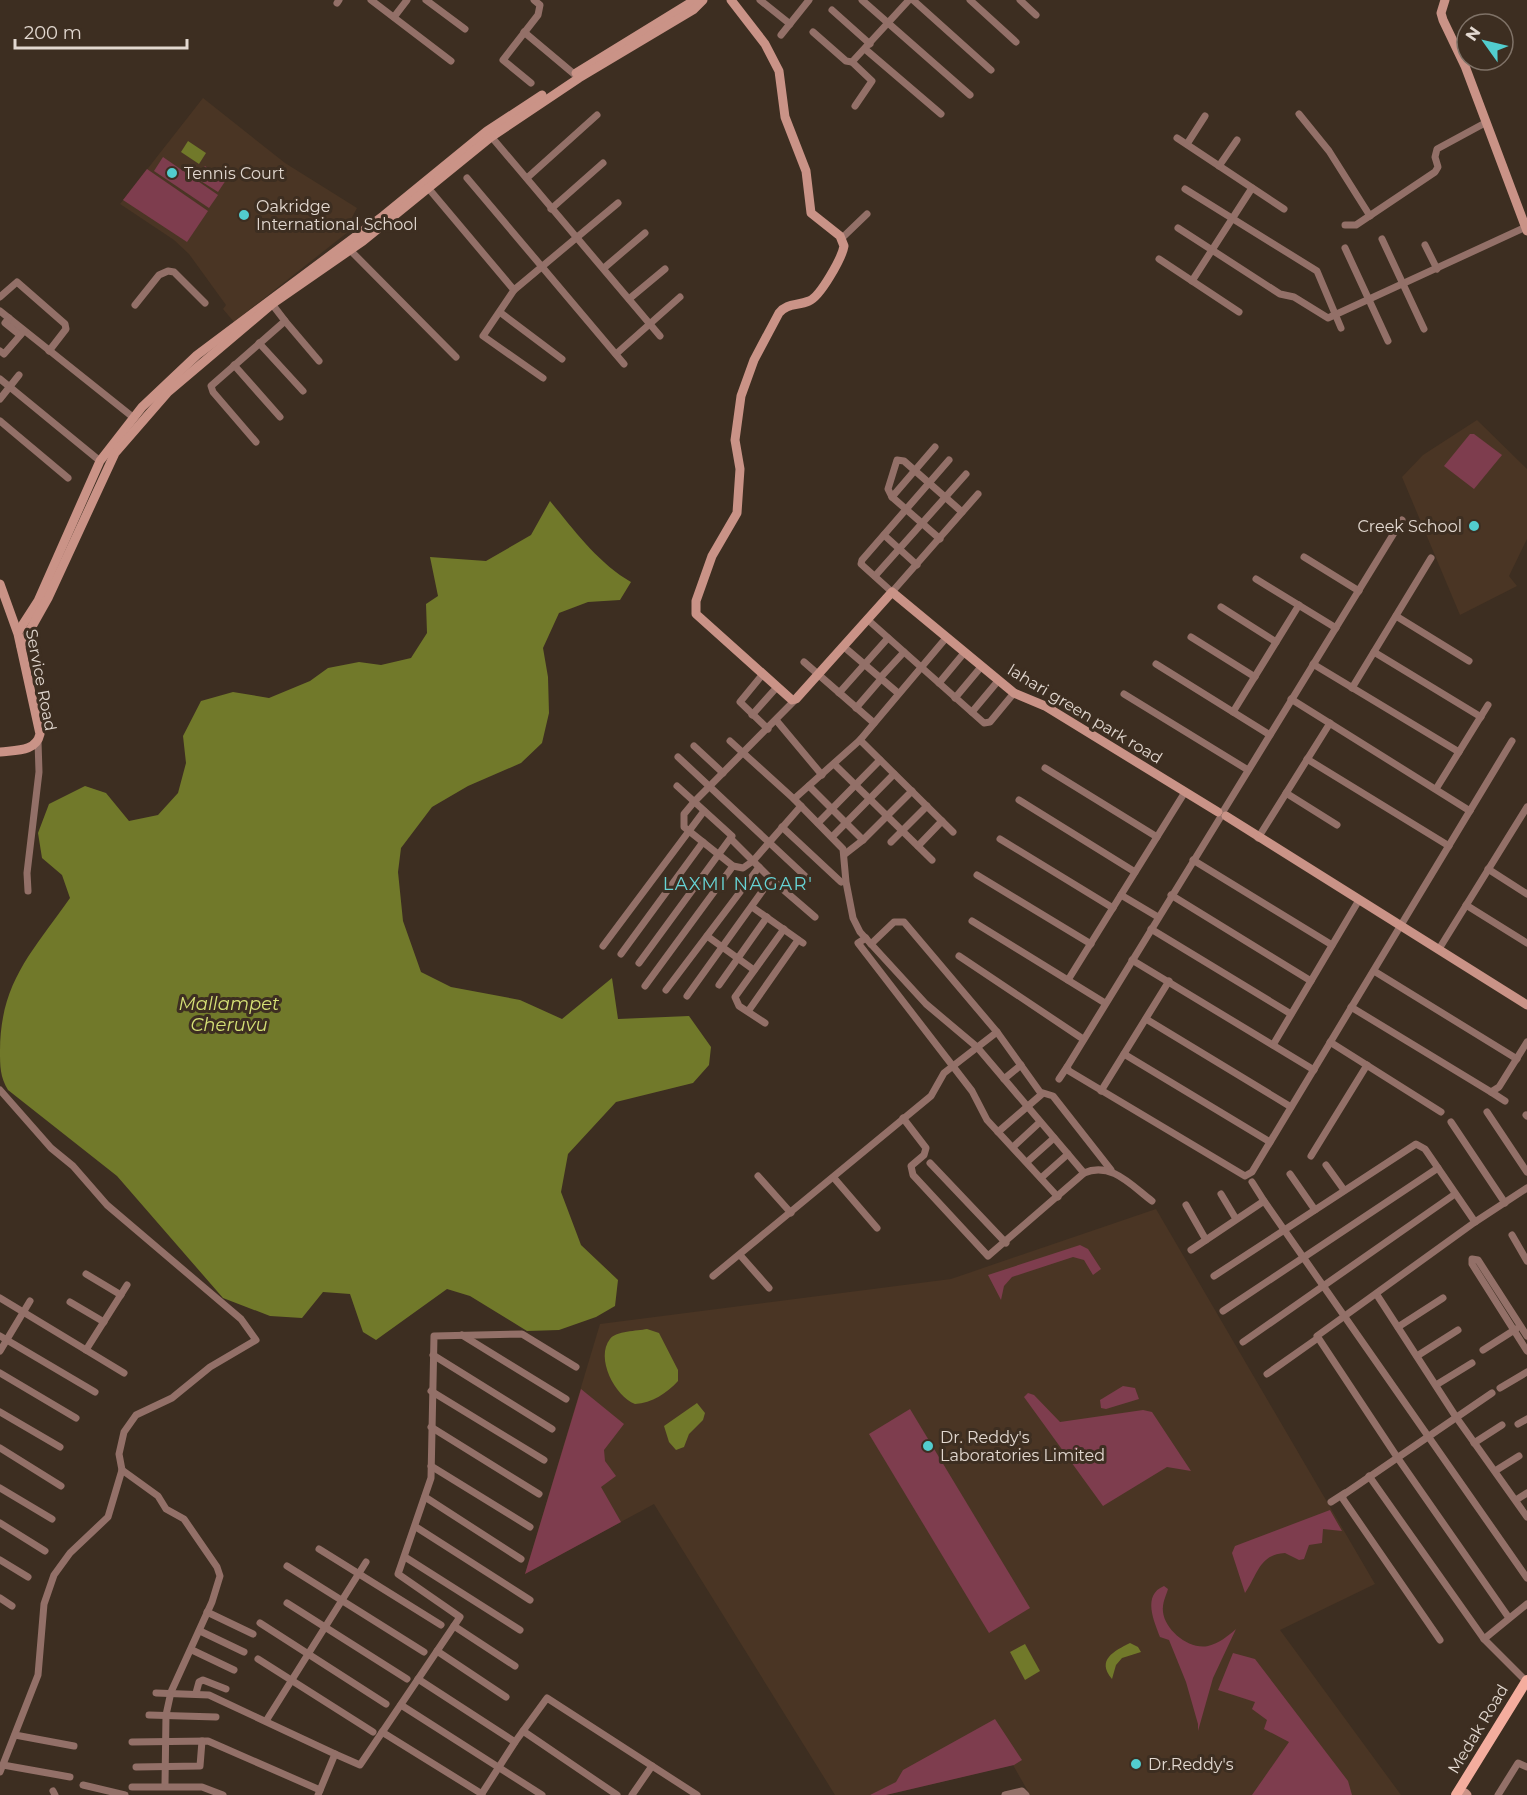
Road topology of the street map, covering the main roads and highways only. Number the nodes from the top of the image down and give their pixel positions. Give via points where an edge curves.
1 (731, 0) edge
2 (1445, 0) edge
3 (700, 1) edge
4 (532, 105) junction
5 (489, 134) junction
6 (1526, 229) edge
7 (348, 246) junction
8 (0, 584) edge
9 (18, 632) junction
10 (21, 646) junction
11 (0, 752) edge
12 (1527, 1005) edge
13 (1527, 1684) edge
14 (1463, 1794) edge

1 - 12 main road, lahari green park road via 765,44 779,71 785,117 806,171 811,213 842,238 843,251 811,300 782,308 746,377 736,427 740,475 736,518 712,556 694,607 696,614 792,700 892,592 1014,693 1046,706
2 - 6 main road via 1443,20 1465,66
3 - 4 main road via 693,10
3 - 4 main road via 690,3 574,74
4 - 5 main road
5 - 7 main road
5 - 7 main road via 429,189
7 - 9 main road via 197,355 134,418 100,462 38,601
7 - 10 main road via 168,392 128,436 107,468 48,598
8 - 9 main road, Service Road
9 - 10 main road, Service Road
10 - 11 main road, Service Road via 39,741 31,748
13 - 14 main road, Medak Road

